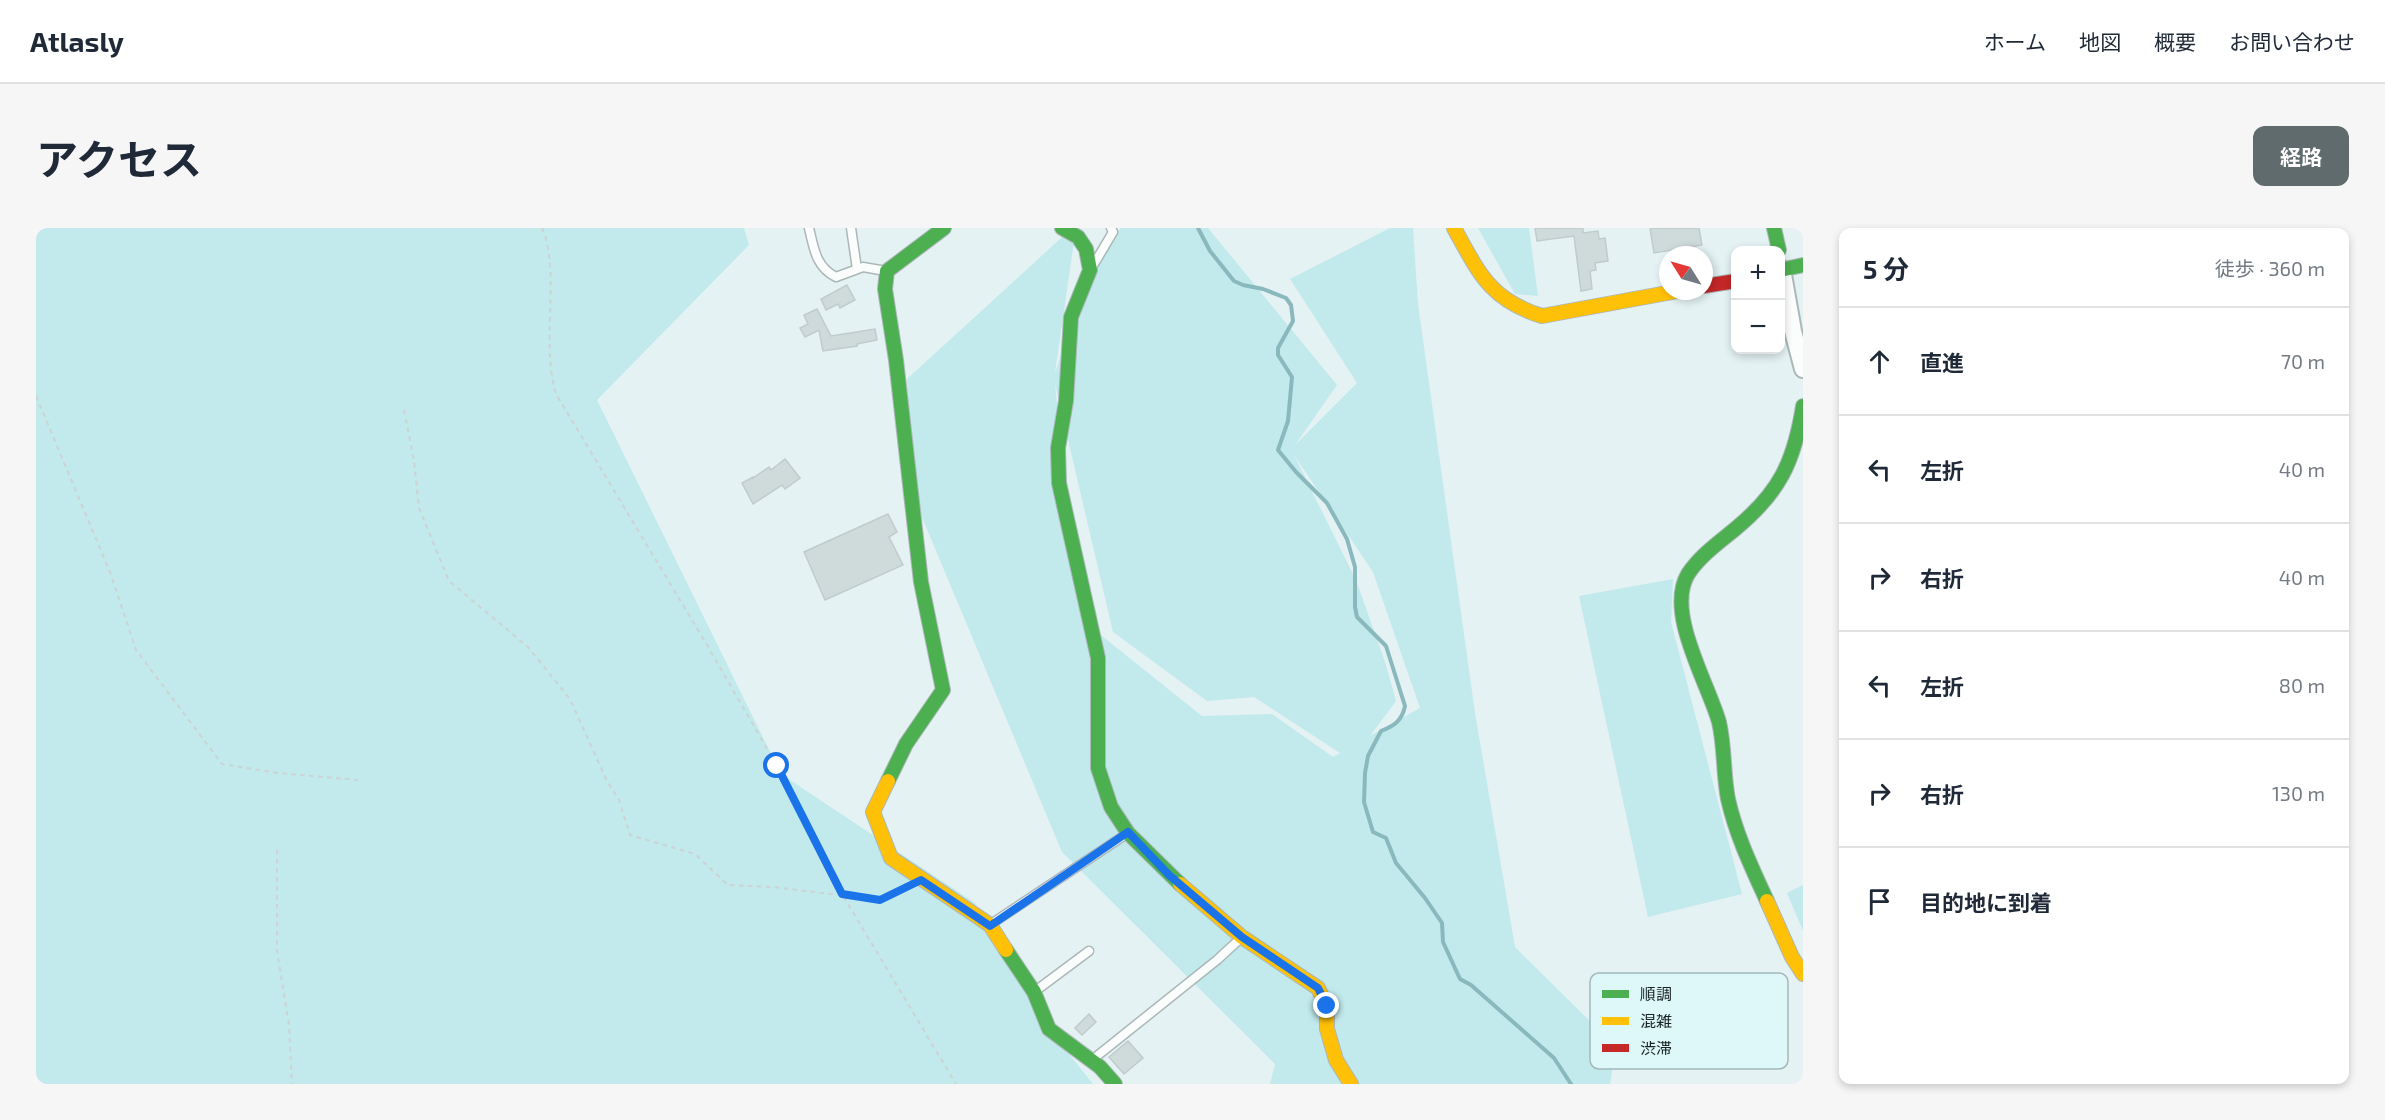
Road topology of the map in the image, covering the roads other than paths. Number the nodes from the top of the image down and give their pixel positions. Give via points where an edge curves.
1 (808, 228) edge
2 (851, 228) edge
3 (944, 228) edge
4 (1062, 228) edge
5 (1454, 228) edge
6 (1774, 228) edge
7 (1114, 229) edge
8 (1778, 246) edge
9 (1803, 265) edge
10 (1785, 266) edge
11 (857, 269) junction
12 (1090, 270) junction
13 (887, 271) junction
14 (1731, 282) edge
15 (1713, 285) edge
16 (1785, 290) edge
17 (1659, 294) edge
18 (1803, 369) edge
19 (1803, 406) edge
20 (1128, 832) junction
21 (990, 926) junction
22 (1242, 937) junction
23 (1089, 951) dead end
24 (1803, 974) edge
25 (1034, 992) junction
26 (1092, 1060) junction
27 (1115, 1084) edge
28 (1351, 1084) edge

1 - 11 lane via 825,271 836,277
2 - 11 lane
3 - 13 street
4 - 12 street via 1078,237 1086,249
5 - 17 street via 1492,290 1523,311 1542,316
6 - 8 street
7 - 12 lane
9 - 10 street
11 - 13 lane
12 - 20 street via 1071,317 1066,401 1058,448 1059,483 1098,658 1098,768 1111,807
13 - 21 street via 885,289 921,582 943,690 906,744 873,812 891,858
14 - 15 street
16 - 18 street
19 - 24 street via 1794,458 1775,492 1695,565 1684,580 1681,594 1685,623 1719,721 1732,813 1761,887
20 - 21 lane
20 - 22 street via 1169,875
21 - 25 street
22 - 26 lane
22 - 28 street via 1318,988 1327,1006 1327,1029 1336,1060
23 - 25 lane
25 - 26 street via 1049,1029
26 - 27 street

